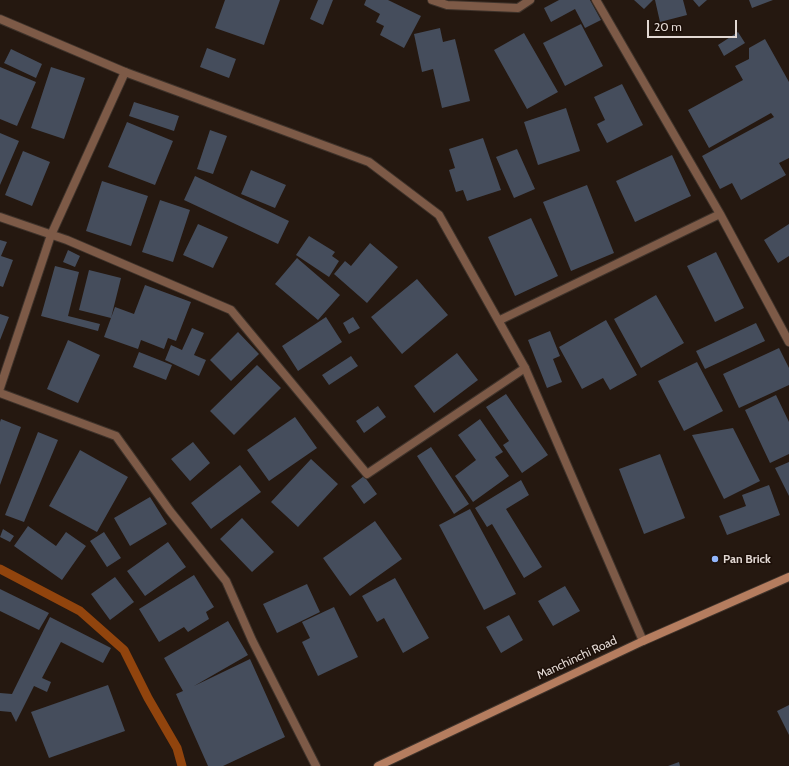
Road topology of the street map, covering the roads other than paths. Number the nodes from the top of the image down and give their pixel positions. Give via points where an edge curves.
1 (432, 0) edge
2 (530, 0) edge
3 (596, 0) edge
4 (0, 19) edge
5 (125, 72) junction
6 (720, 214) junction
7 (0, 217) edge
8 (51, 234) junction
9 (500, 320) junction
10 (789, 342) edge
11 (525, 368) junction
12 (0, 388) edge
13 (0, 393) edge
14 (789, 577) edge
15 (643, 641) junction
16 (316, 766) edge
17 (378, 766) edge

1 - 2 street via 447,5 518,8
3 - 6 street
4 - 5 street
5 - 8 street
5 - 9 street via 369,162 439,215
6 - 9 street
6 - 10 street
7 - 8 street
8 - 11 street via 231,310 367,474
8 - 12 street
9 - 11 street
11 - 15 street
13 - 16 street via 116,436 170,511 226,581 252,640
14 - 15 main road, Manchinchi Road
15 - 17 main road, Manchinchi Road

